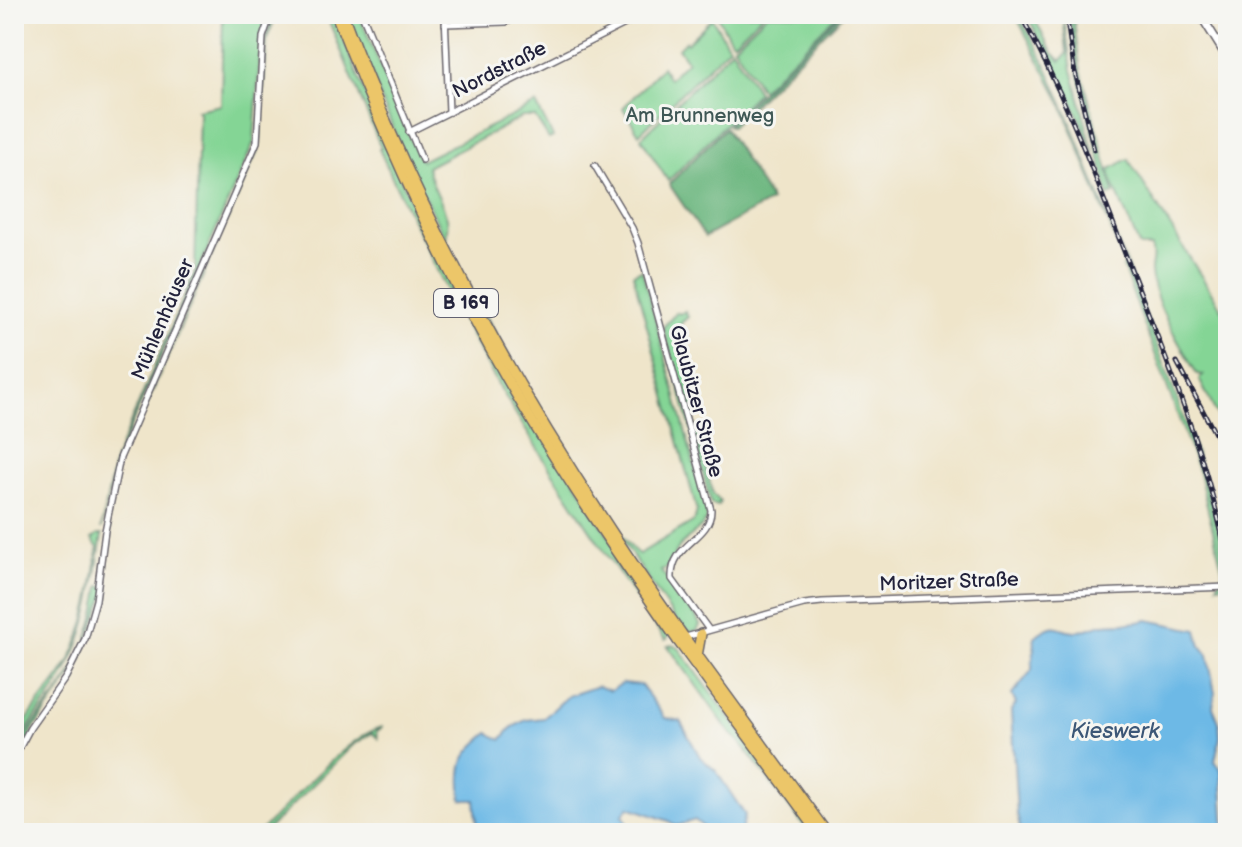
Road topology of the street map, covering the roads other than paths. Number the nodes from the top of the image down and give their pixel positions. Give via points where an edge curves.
1 (258, 14) edge
2 (336, 14) edge
3 (343, 14) edge
4 (362, 14) edge
5 (445, 14) edge
6 (525, 14) edge
7 (645, 14) edge
8 (1200, 14) edge
9 (270, 16) edge
10 (445, 24) junction
11 (1228, 59) edge
12 (449, 112) junction
13 (409, 132) junction
14 (422, 160) dead end
15 (595, 166) dead end
16 (1228, 587) edge
17 (705, 632) junction
18 (681, 639) junction
19 (697, 656) junction
20 (14, 758) edge
21 (819, 833) edge
22 (827, 833) edge

1 - 9 street
2 - 18 main road, B 169 via 397,164 473,316 548,446
3 - 18 main road, B 169 via 391,133 488,330
4 - 13 street
5 - 10 street
6 - 10 street via 506,22
7 - 12 street, Nordstraße
8 - 11 street
9 - 20 street, Mühlenhäuser via 263,37 257,142 120,458 85,639
10 - 12 street
12 - 13 street, Nordstraße
13 - 14 street
15 - 17 street, Glaubitzer Straße via 638,243 711,510 709,523 681,549 671,572
16 - 17 street, Moritzer Straße via 822,602
17 - 18 street, Moritzer Straße
17 - 19 main road
18 - 19 main road, B 169
18 - 21 main road, B 169
19 - 22 main road, B 169

